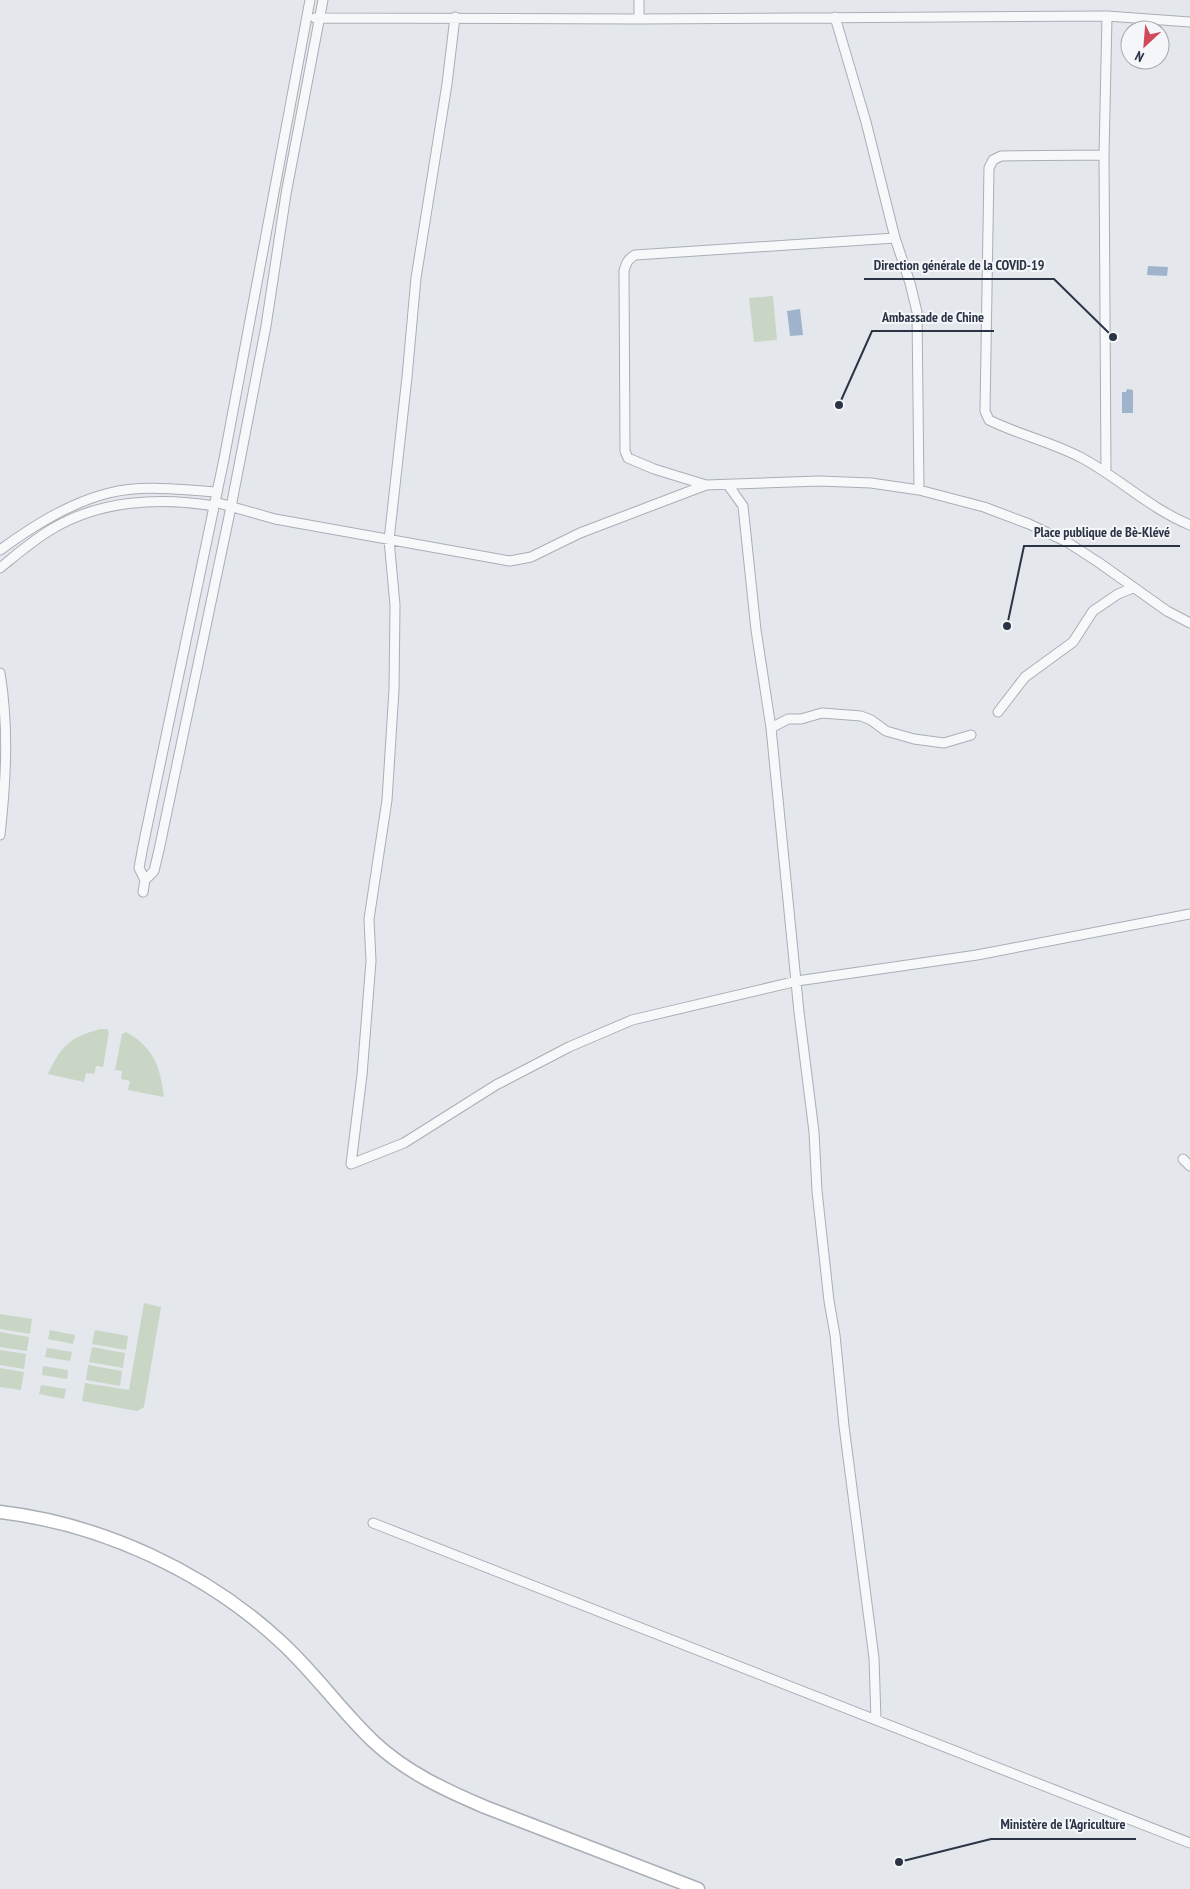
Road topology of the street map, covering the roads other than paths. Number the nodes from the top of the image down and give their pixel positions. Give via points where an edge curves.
1 (310, 0) edge
2 (323, 0) edge
3 (639, 0) edge
4 (1107, 16) junction
5 (455, 17) junction
6 (835, 17) junction
7 (307, 18) junction
8 (319, 18) junction
9 (639, 19) junction
10 (1190, 22) edge
11 (1104, 155) junction
12 (895, 238) junction
13 (263, 257) junction
14 (277, 259) junction
15 (1106, 472) junction
16 (706, 485) junction
17 (728, 485) junction
18 (919, 490) junction
19 (217, 492) junction
20 (215, 504) junction
21 (231, 507) junction
22 (1190, 525) edge
23 (389, 540) junction
24 (0, 550) edge
25 (0, 568) edge
26 (1133, 588) junction
27 (1190, 623) edge
28 (0, 673) edge
29 (998, 712) dead end
30 (771, 728) junction
31 (971, 735) dead end
32 (0, 835) edge
33 (145, 880) junction
34 (143, 892) dead end
35 (1190, 914) edge
36 (797, 980) junction
37 (1183, 1159) dead end
38 (1190, 1166) edge
39 (0, 1512) edge
40 (373, 1523) dead end
41 (876, 1720) junction
42 (1190, 1842) edge
43 (698, 1889) edge

1 - 7 street
2 - 8 street
3 - 9 street
4 - 6 street
4 - 10 street
4 - 11 street
5 - 8 street
5 - 9 street
5 - 23 street via 416,278
6 - 9 street
6 - 12 street
7 - 8 street
7 - 13 street
8 - 14 street
11 - 15 street
11 - 15 street via 1001,156 993,160 989,168 985,411 989,420 1048,443
12 - 16 street via 635,255 628,260 624,271 626,455 632,460
12 - 18 street via 917,312
13 - 14 street
13 - 19 street
14 - 21 street
15 - 22 street via 1175,519
16 - 17 street
16 - 23 street via 580,533 531,557 510,561
17 - 18 street via 820,481 871,483
17 - 30 street via 743,506 756,630
18 - 26 street via 984,507 1029,524 1067,542
19 - 20 street
19 - 24 street via 151,488 110,493 73,505 27,530
20 - 21 street
20 - 25 street via 146,501 116,505 52,529
20 - 33 street via 143,846 139,868
21 - 23 street via 275,519
21 - 33 street via 160,850 154,871
23 - 36 street via 396,604 394,690 387,800 370,919 371,961 351,1164 404,1143 496,1085 569,1047 632,1020
26 - 27 street
26 - 29 street via 1093,611 1073,642 1025,677
28 - 32 street via 6,740
30 - 31 street via 788,719 822,713 861,716 886,731 914,739 944,743
30 - 36 street
33 - 34 street
35 - 36 street via 977,955
36 - 41 street via 828,1301 835,1335 874,1658
37 - 38 street
39 - 43 main road via 41,1519 85,1532 176,1567 229,1600 264,1627 374,1742 421,1776 485,1806
40 - 41 street
41 - 42 street

